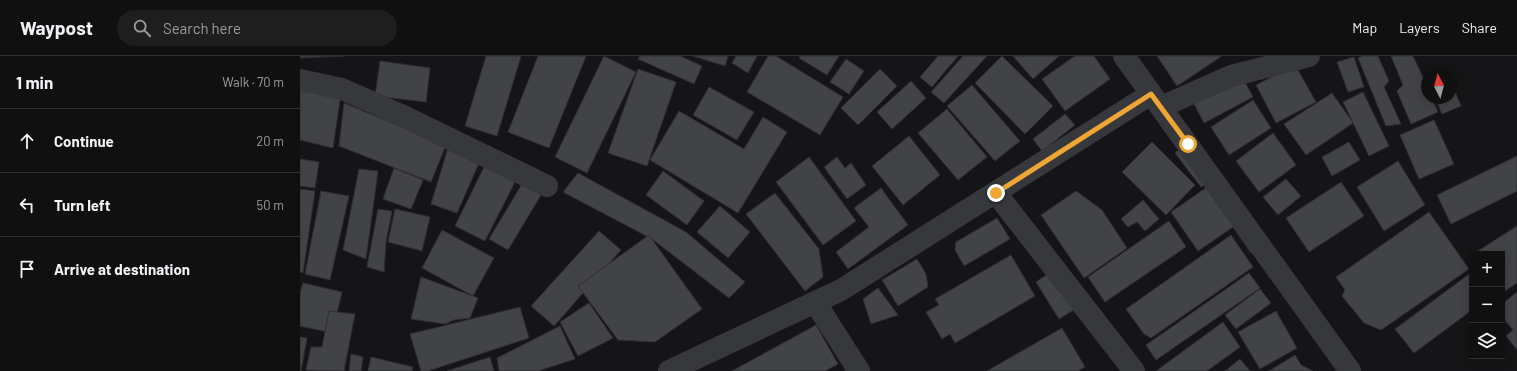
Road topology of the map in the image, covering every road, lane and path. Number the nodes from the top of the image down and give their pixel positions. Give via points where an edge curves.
1 (1124, 56) edge
2 (1309, 56) edge
3 (300, 80) edge
4 (1156, 100) junction
5 (547, 186) dead end
6 (996, 193) junction
7 (815, 302) junction
8 (669, 371) edge
9 (859, 371) edge
10 (1134, 371) edge
11 (1350, 371) edge

1 - 4 street
2 - 4 street via 1231,76
3 - 5 street via 349,92 493,158
4 - 6 street
4 - 11 street
6 - 7 street via 841,290
6 - 10 street
7 - 8 street
7 - 9 street

